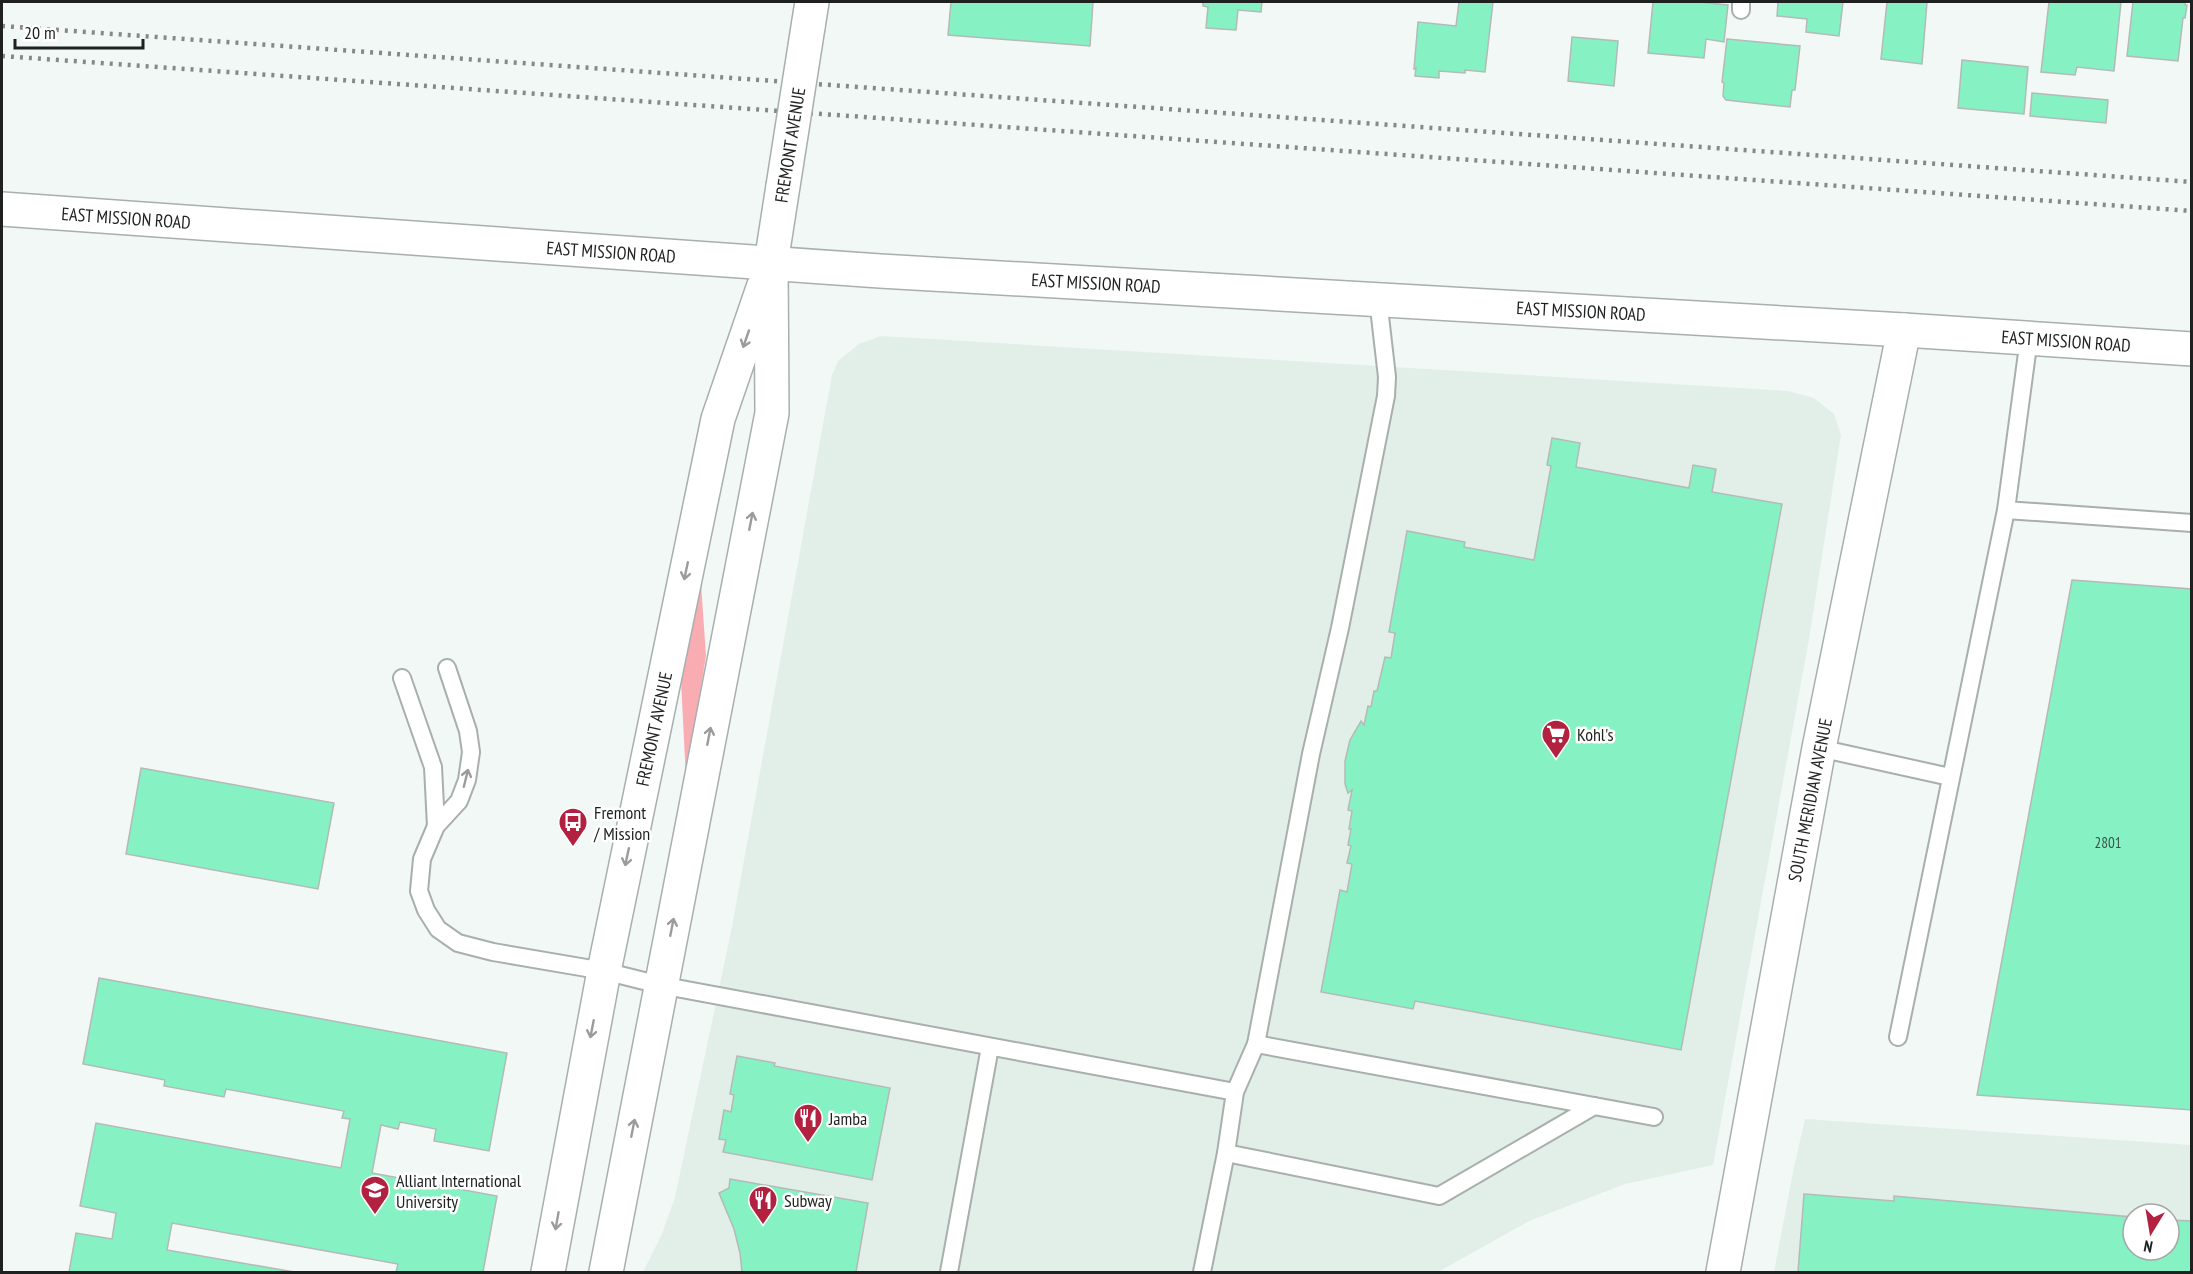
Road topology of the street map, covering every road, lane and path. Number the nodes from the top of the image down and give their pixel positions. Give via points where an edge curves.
1 (810, 14) edge
2 (2, 209) edge
3 (771, 263) junction
4 (1378, 299) junction
5 (1904, 330) junction
6 (2029, 338) junction
7 (2192, 349) edge
8 (2006, 510) junction
9 (2192, 524) edge
10 (447, 668) dead end
11 (402, 678) dead end
12 (1819, 748) junction
13 (1950, 777) junction
14 (436, 826) junction
15 (604, 972) junction
16 (660, 985) junction
17 (1898, 1037) dead end
18 (1256, 1044) junction
19 (990, 1047) junction
20 (1235, 1092) junction
21 (1594, 1106) junction
22 (1654, 1117) dead end
23 (1226, 1153) junction
24 (548, 1272) edge
25 (606, 1272) edge
26 (949, 1272) edge
27 (1202, 1272) edge
28 (1723, 1272) edge

1 - 3 main road, FREMONT AVENUE, bridge
2 - 3 main road, EAST MISSION ROAD
3 - 4 main road, EAST MISSION ROAD
3 -> 15 main road, FREMONT AVENUE via 718,419
16 -> 3 main road, FREMONT AVENUE via 771,413
4 - 5 main road, EAST MISSION ROAD
4 - 18 lane via 1386,396 1311,754
5 - 6 main road, EAST MISSION ROAD
5 - 12 main road, SOUTH MERIDIAN AVENUE
6 - 7 main road, EAST MISSION ROAD
6 - 8 lane
8 - 9 lane
8 - 13 lane
14 -> 10 lane via 459,801 471,753 468,731
11 - 14 lane via 433,767
12 - 13 lane
12 - 28 main road, SOUTH MERIDIAN AVENUE
13 - 17 lane
14 - 15 lane via 422,859 419,891 438,929 458,943
15 - 16 lane
15 -> 24 main road, FREMONT AVENUE
16 - 19 lane
25 -> 16 main road, FREMONT AVENUE
18 - 20 lane
18 - 21 lane
19 - 20 lane
19 - 26 lane
20 - 23 lane
21 - 22 lane
21 - 23 lane via 1439,1196
23 - 27 lane

